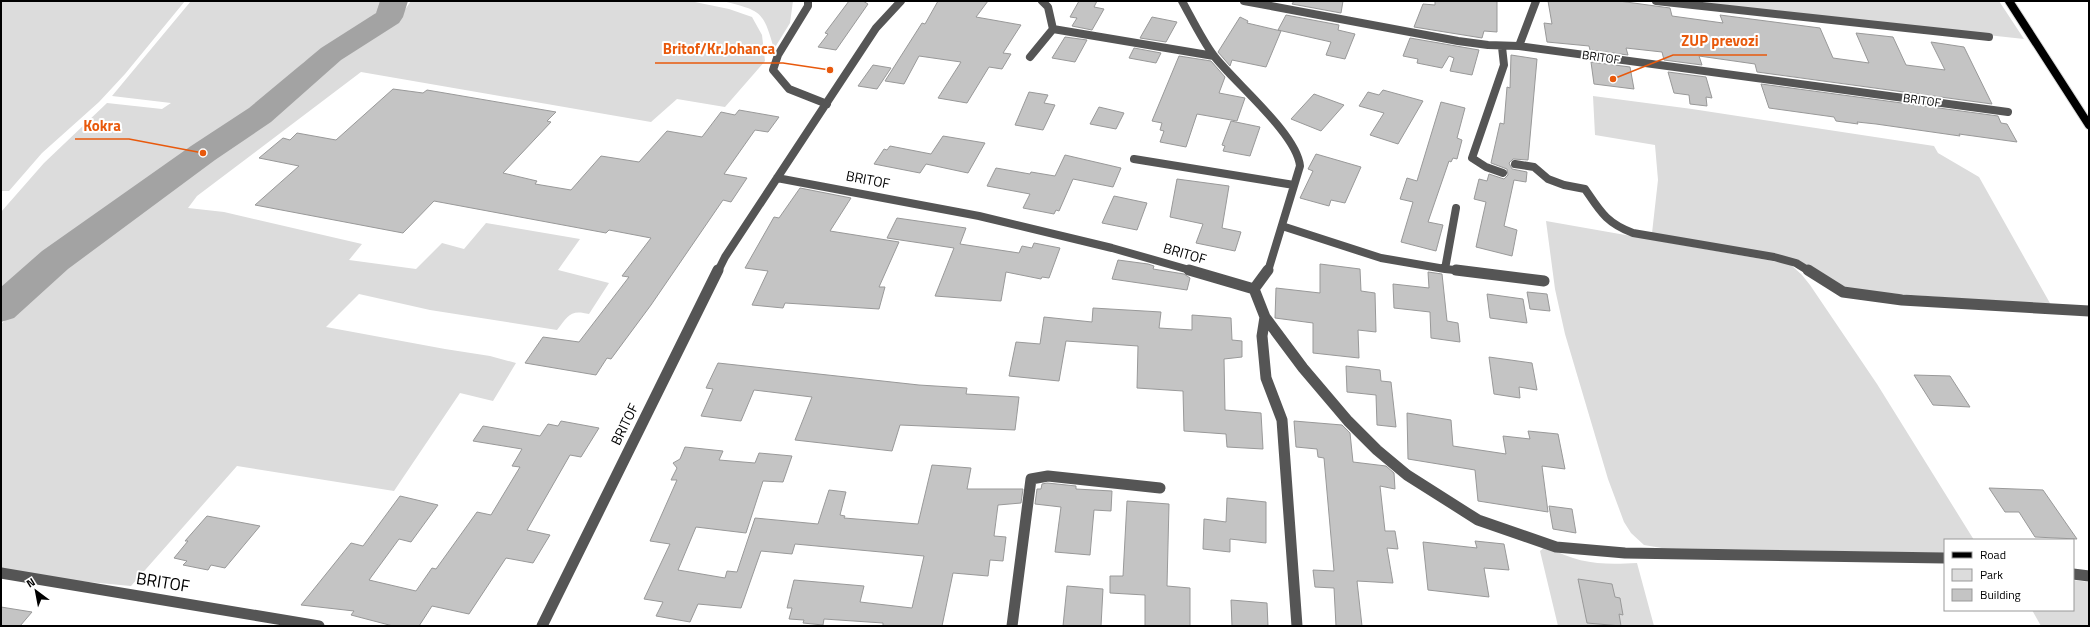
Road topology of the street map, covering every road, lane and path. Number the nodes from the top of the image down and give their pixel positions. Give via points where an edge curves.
1 (808, 1) edge
2 (901, 1) edge
3 (1042, 1) edge
4 (1182, 1) edge
5 (1244, 1) edge
6 (1536, 1) edge
7 (1656, 1) edge
8 (2009, 1) edge
9 (1053, 29) junction
10 (1989, 37) dead end
11 (1519, 46) junction
12 (1502, 47) junction
13 (1214, 56) junction
14 (1030, 57) dead end
15 (827, 104) junction
16 (2008, 112) dead end
17 (2089, 125) edge
18 (1134, 159) dead end
19 (1515, 164) dead end
20 (1502, 173) dead end
21 (777, 178) junction
22 (1294, 185) junction
23 (1456, 208) dead end
24 (1282, 226) junction
25 (1444, 269) junction
26 (1544, 280) dead end
27 (1254, 289) junction
28 (2089, 311) edge
29 (1265, 317) junction
30 (1160, 488) dead end
31 (1944, 558) edge
32 (1, 573) edge
33 (2074, 574) edge
34 (2089, 576) edge
35 (319, 626) edge
36 (542, 626) edge
37 (1012, 626) edge
38 (1297, 626) edge

1 - 15 street via 808,6 778,55 773,70 780,82 798,94
2 - 15 street, BRITOF via 876,28
3 - 9 street via 1048,7
4 - 13 street
5 - 12 street, BRITOF via 1290,12
6 - 11 street
7 - 10 street
8 - 17 main road
9 - 13 street
9 - 14 street
11 - 12 street, BRITOF
11 - 16 street, BRITOF
12 - 20 street via 1504,65 1472,158
13 - 22 street via 1267,114 1299,156 1300,166
15 - 21 street, BRITOF
18 - 22 street
19 - 28 street via 1534,167 1548,179 1585,189 1603,218 1616,228 1796,263 1843,292 1902,300
21 - 27 street, BRITOF via 980,216 1112,248
21 - 36 street, BRITOF via 725,257
22 - 24 street
23 - 25 street
24 - 25 street via 1381,258
24 - 27 street via 1268,271
25 - 26 street
27 - 29 street
29 - 31 street via 1303,368 1348,421 1377,450 1407,475 1485,523 1556,547 1624,553
29 - 38 street via 1262,336 1266,378 1282,420 1287,460
30 - 37 street via 1048,476 1031,479
32 - 35 street, BRITOF
33 - 34 street

